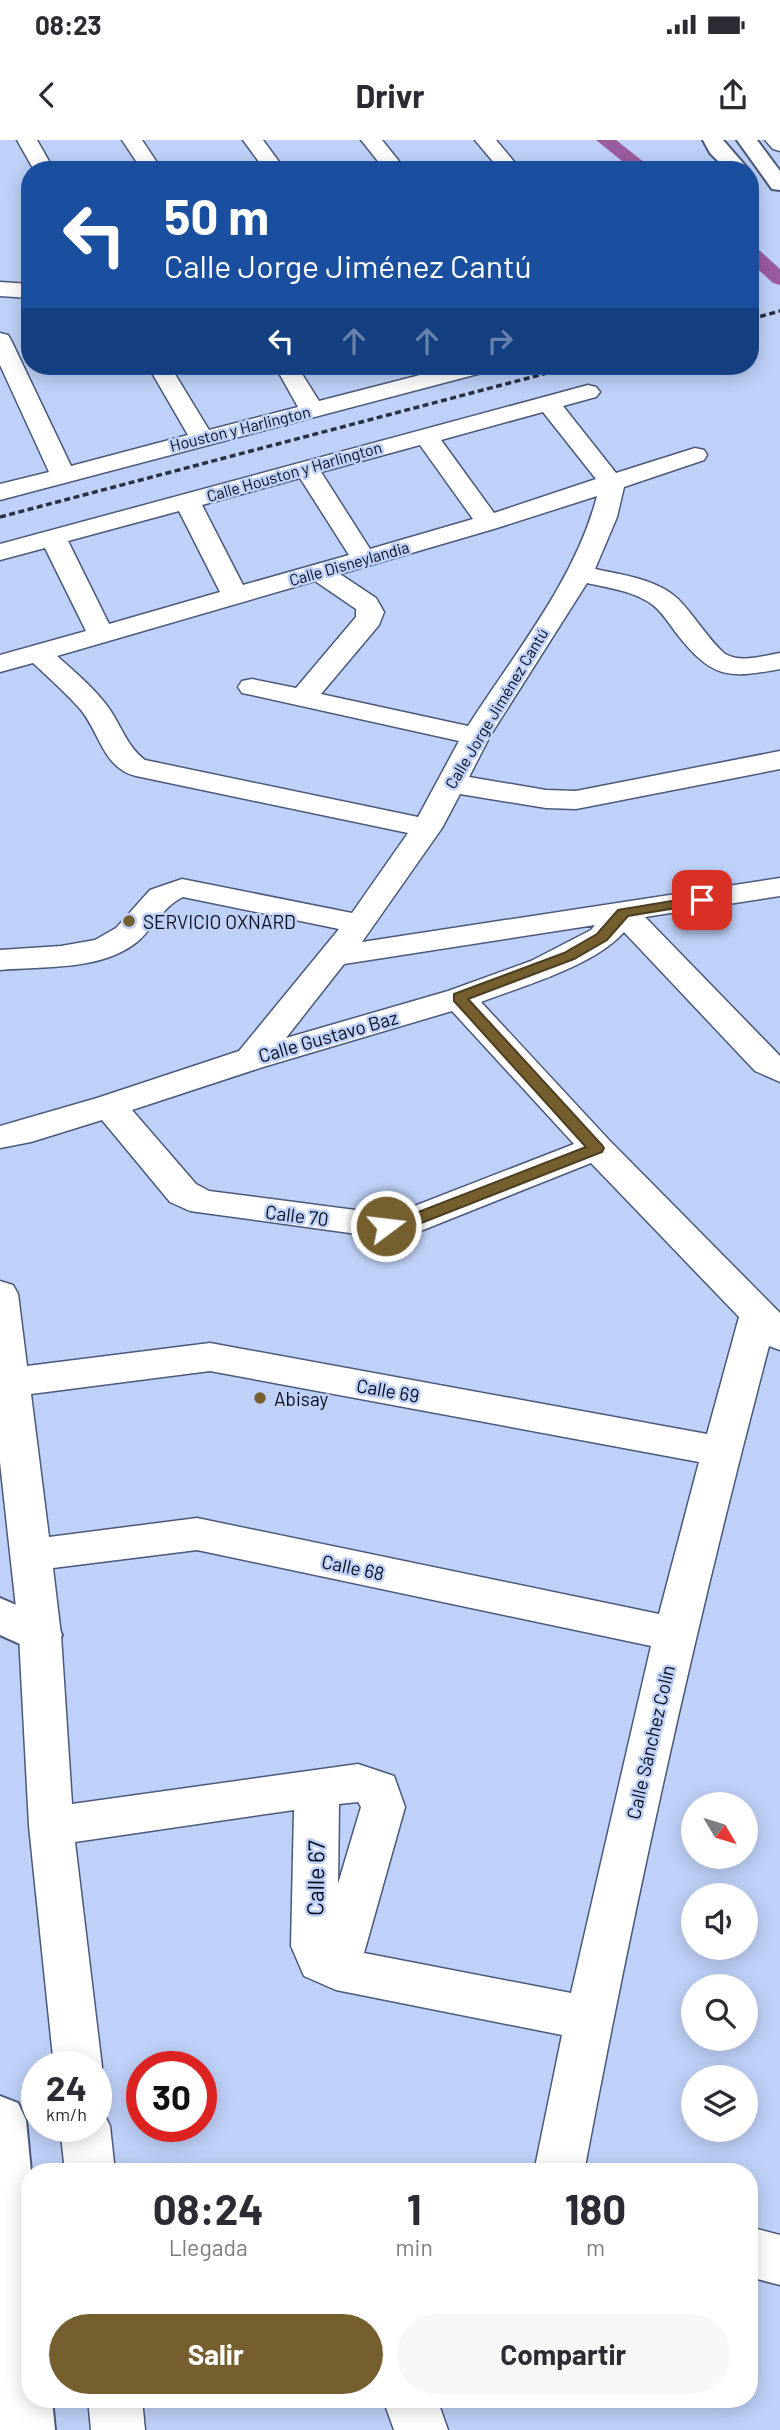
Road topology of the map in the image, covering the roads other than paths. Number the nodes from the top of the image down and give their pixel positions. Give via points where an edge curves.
1 (27, 140) edge
2 (132, 140) edge
3 (253, 140) edge
4 (371, 140) edge
5 (485, 140) edge
6 (747, 140) edge
7 (775, 140) edge
8 (709, 143) edge
9 (780, 145) edge
10 (39, 161) edge
11 (146, 161) edge
12 (268, 161) edge
13 (388, 161) edge
14 (503, 161) edge
15 (728, 161) edge
16 (759, 185) edge
17 (777, 194) edge
18 (0, 289) edge
19 (21, 290) edge
20 (0, 340) edge
21 (164, 375) edge
22 (291, 375) edge
23 (419, 375) edge
24 (588, 392) dead end
25 (548, 402) junction
26 (312, 410) junction
27 (425, 435) junction
28 (202, 438) junction
29 (695, 454) dead end
30 (305, 467) junction
31 (63, 475) junction
32 (612, 484) junction
33 (0, 492) edge
34 (187, 501) junction
35 (488, 523) junction
36 (54, 537) junction
37 (0, 552) edge
38 (364, 559) junction
39 (319, 572) junction
40 (580, 573) junction
41 (235, 596) junction
42 (101, 634) junction
43 (38, 653) junction
44 (780, 662) edge
45 (0, 664) edge
46 (253, 687) dead end
47 (303, 698) junction
48 (476, 736) junction
49 (780, 760) edge
50 (449, 783) junction
51 (427, 828) junction
52 (780, 887) edge
53 (623, 913) junction
54 (360, 924) junction
55 (335, 956) junction
56 (0, 960) edge
57 (459, 998) junction
58 (251, 1059) junction
59 (780, 1071) edge
60 (109, 1106) junction
61 (6, 1138) edge
62 (597, 1148) junction
63 (0, 1294) edge
64 (769, 1326) edge
65 (12, 1382) junction
66 (721, 1451) junction
67 (30, 1555) junction
68 (0, 1615) edge
69 (40, 1634) junction
70 (674, 1634) junction
71 (317, 1788) junction
72 (51, 1826) junction
73 (337, 1969) junction
74 (588, 2018) junction
75 (76, 2051) edge
76 (0, 2120) edge
77 (87, 2142) edge
78 (89, 2163) edge
79 (561, 2163) edge
80 (758, 2254) edge
81 (780, 2260) edge
82 (21, 2309) edge
83 (26, 2408) edge
84 (116, 2408) edge
85 (414, 2408) edge
86 (27, 2430) edge
87 (118, 2430) edge
88 (421, 2430) edge

1 - 10 street
2 - 11 street
3 - 12 street
4 - 13 street
5 - 14 street
6 - 17 main road
7 - 9 street
8 - 15 main road
16 - 17 main road
18 - 19 street
20 - 31 street
21 - 28 street
22 - 26 street
23 - 26 street, Houston y Harlington
24 - 25 street, Calle Houston y Harlington
25 - 27 street, Calle Houston y Harlington
25 - 32 street
26 - 28 street, Houston y Harlington
27 - 30 street, Calle Houston y Harlington
27 - 35 street
28 - 31 street, Houston y Harlington
29 - 32 street, Calle Disneylandia
30 - 34 street, Calle Houston y Harlington
30 - 38 street
31 - 33 street, Houston y Harlington
32 - 35 street, Calle Disneylandia
32 - 40 street, Calle Jorge Jiménez Cantú via 604,517
34 - 36 street, Calle Houston y Harlington
34 - 41 street
35 - 38 street, Calle Disneylandia
36 - 37 street, Calle Houston y Harlington
36 - 42 street
38 - 39 street, Calle Disneylandia
39 - 41 street, Calle Disneylandia
39 - 47 street via 367,604 371,612
40 - 44 street via 664,600 707,655 724,666
40 - 48 street, Calle Jorge Jiménez Cantú
41 - 42 street, Calle Disneylandia
42 - 43 street, Calle Disneylandia
43 - 45 street, Calle Disneylandia
43 - 51 street via 103,719 121,758 136,767
46 - 47 street
47 - 48 street
48 - 50 street, Calle Jorge Jiménez Cantú
49 - 50 street via 576,800
50 - 51 street, Calle Jorge Jiménez Cantú
51 - 54 street, Calle Jorge Jiménez Cantú
52 - 53 street
53 - 55 street
53 - 57 street, Calle Gustavo Baz via 602,937 569,956
53 - 59 street via 767,1063
54 - 55 street, Calle Jorge Jiménez Cantú
54 - 56 street via 182,888 158,896 135,929 116,942 90,951
55 - 58 street, Calle Jorge Jiménez Cantú
57 - 58 street, Calle Gustavo Baz
57 - 62 street
58 - 60 street, Calle Gustavo Baz
60 - 61 street, Calle Gustavo Baz
60 - 62 street, Calle 70 via 183,1193 203,1202 386,1226 405,1223
62 - 64 street
63 - 65 street
64 - 66 street, Calle Sánchez Colín
65 - 66 street, Calle 69 via 209,1357
65 - 67 street
66 - 70 street, Calle Sánchez Colín
67 - 69 street
67 - 70 street, Calle 68 via 197,1534
68 - 69 main road
69 - 72 street
70 - 74 street, Calle Sánchez Colín
71 - 72 street
71 - 73 street, Calle 67 via 314,1946 321,1961
71 - 73 street via 358,1783 378,1789 383,1807
72 - 75 street
73 - 74 street
74 - 79 street, Calle Sánchez Colín
76 - 82 main road
77 - 78 street
80 - 81 street
83 - 86 main road
84 - 87 street
85 - 88 street

